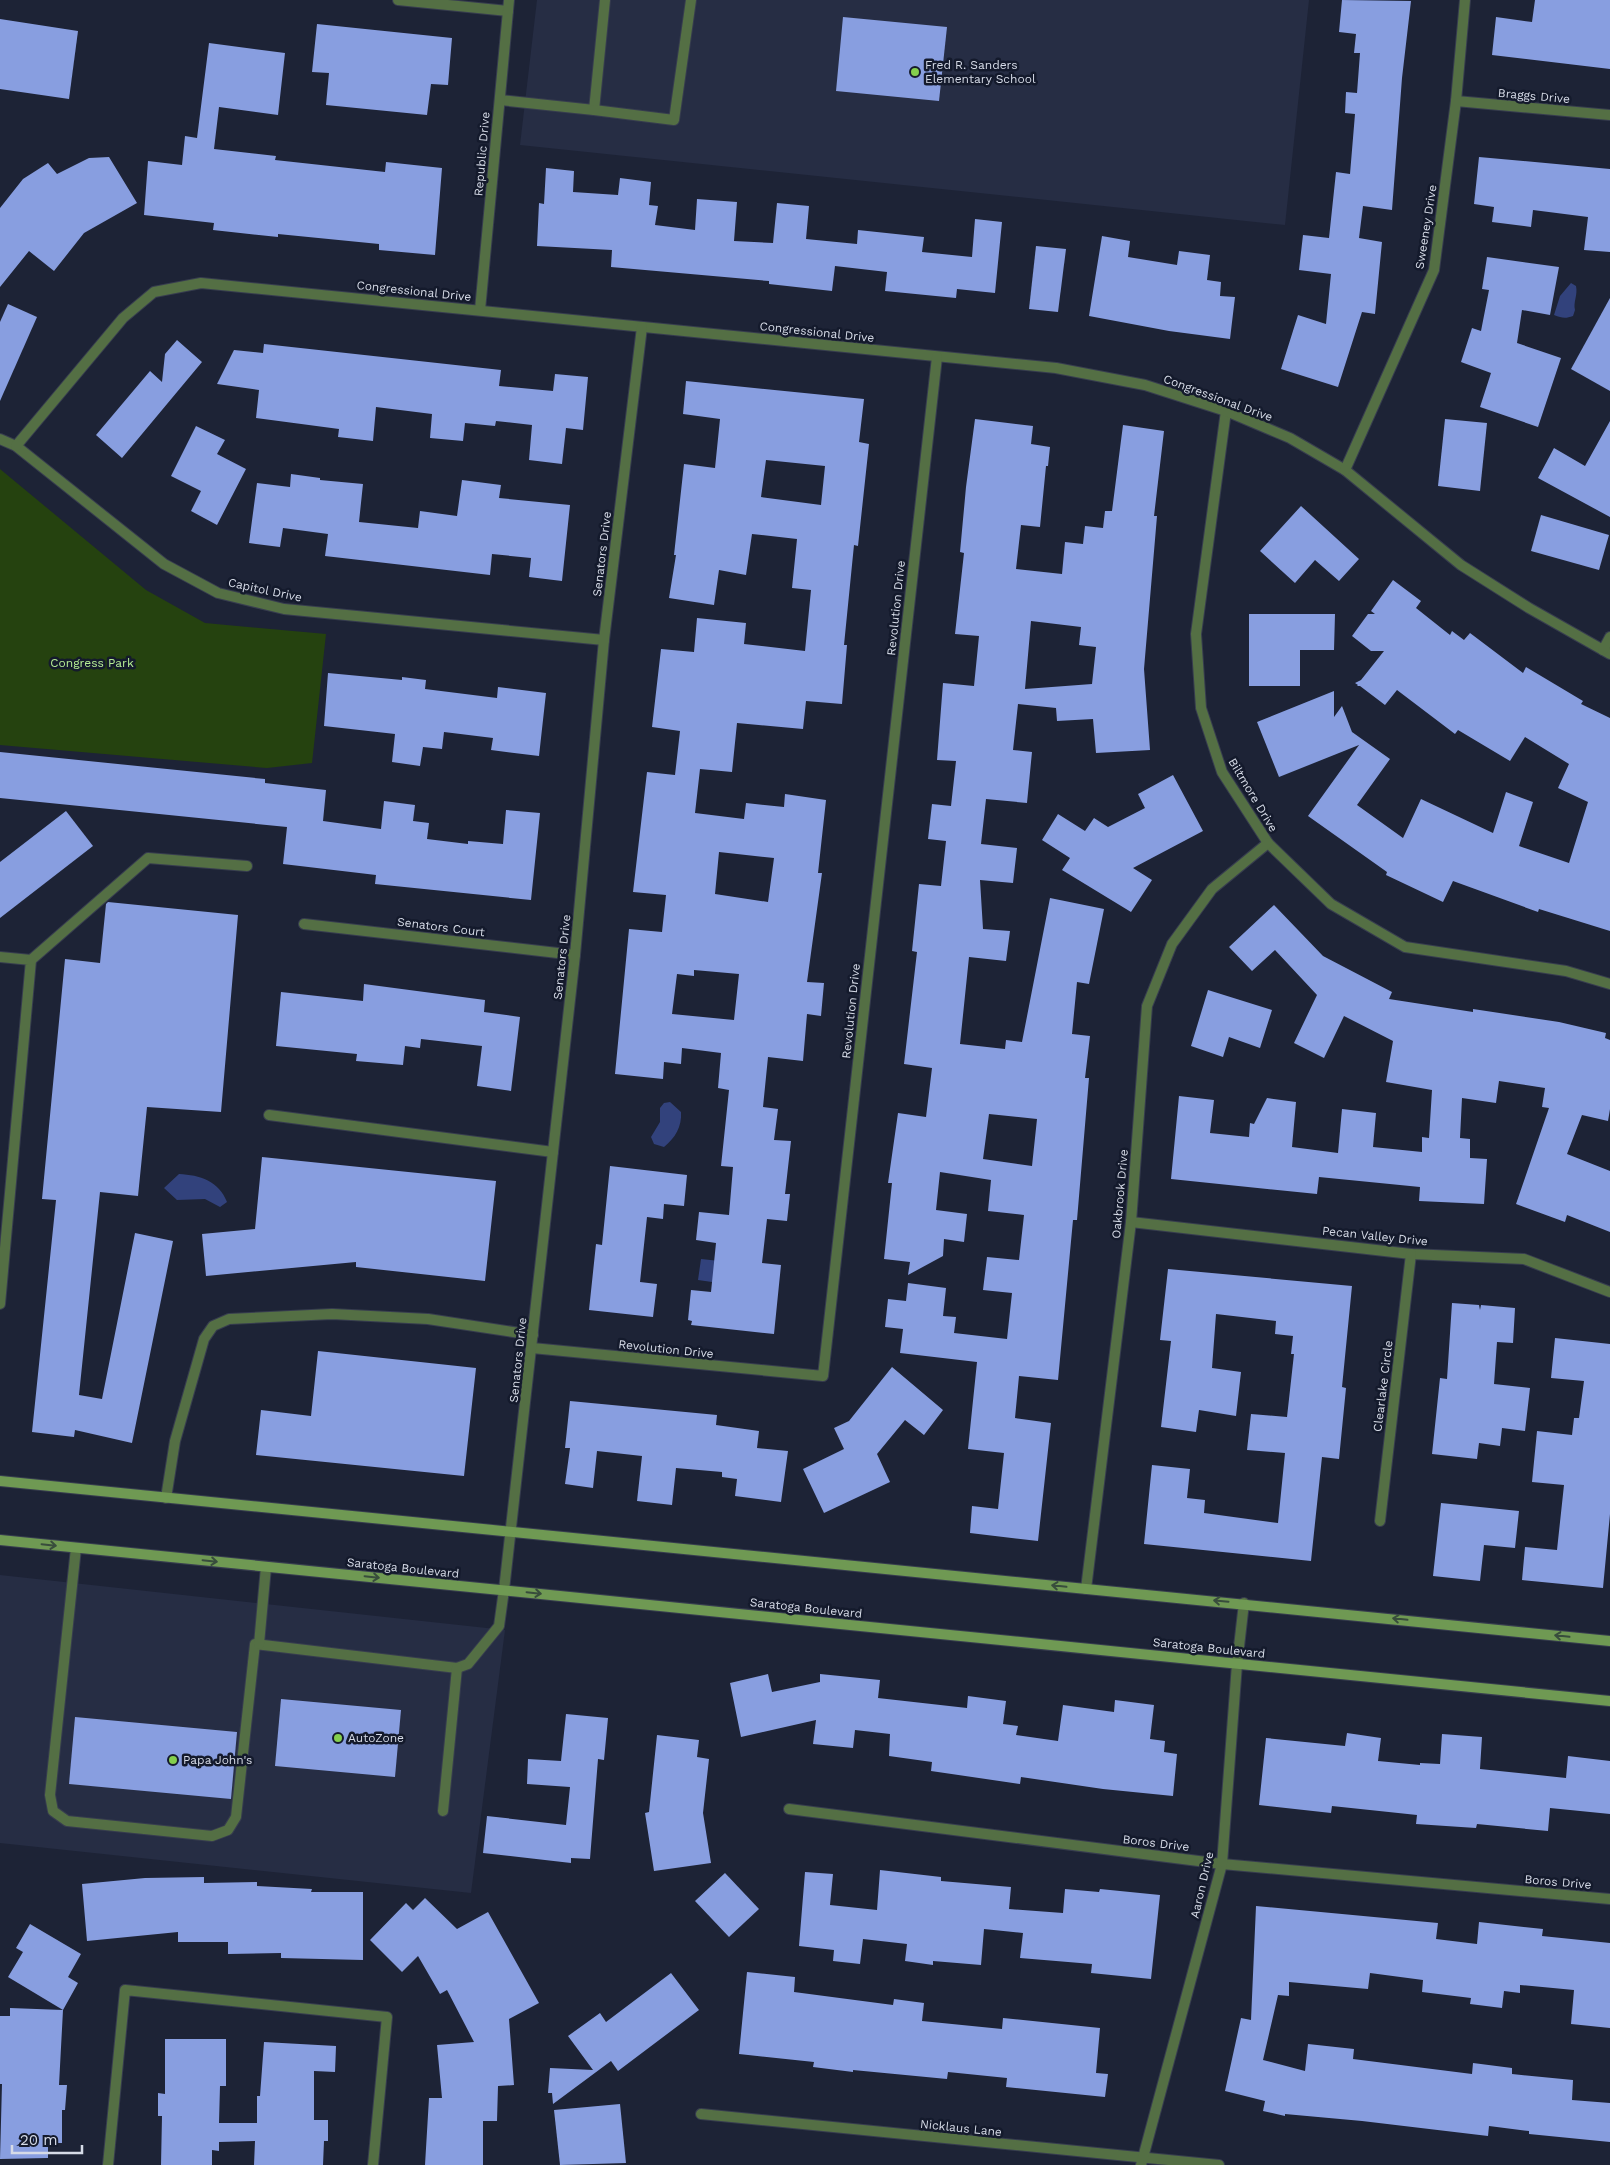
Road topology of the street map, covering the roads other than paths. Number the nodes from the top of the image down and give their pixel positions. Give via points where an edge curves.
1 (398, 0) edge
2 (509, 0) edge
3 (605, 0) edge
4 (691, 0) edge
5 (1465, 0) edge
6 (508, 11) junction
7 (500, 100) junction
8 (1456, 101) junction
9 (594, 110) junction
10 (1610, 115) edge
11 (480, 310) junction
12 (642, 326) junction
13 (937, 357) junction
14 (1226, 411) junction
15 (0, 439) edge
16 (16, 446) junction
17 (1345, 470) junction
18 (1610, 637) edge
19 (604, 640) junction
20 (1606, 652) edge
21 (1268, 843) junction
22 (247, 866) dead end
23 (304, 924) dead end
24 (575, 955) junction
25 (0, 957) edge
26 (31, 960) junction
27 (1610, 984) edge
28 (269, 1116) dead end
29 (553, 1152) junction
30 (1131, 1222) junction
31 (1411, 1254) junction
32 (1610, 1292) edge
33 (0, 1304) edge
34 (533, 1335) junction
35 (532, 1348) junction
36 (0, 1481) edge
37 (166, 1498) junction
38 (1380, 1521) dead end
39 (511, 1532) junction
40 (0, 1540) edge
41 (76, 1548) junction
42 (266, 1566) junction
43 (1086, 1589) junction
44 (504, 1590) junction
45 (1244, 1603) junction
46 (1610, 1640) edge
47 (258, 1644) junction
48 (1237, 1664) junction
49 (457, 1668) junction
50 (1610, 1700) edge
51 (789, 1809) dead end
52 (443, 1811) dead end
53 (1222, 1864) junction
54 (1610, 1899) edge
55 (701, 2114) dead end
56 (1142, 2162) edge
57 (108, 2165) edge
58 (373, 2165) edge
59 (1218, 2165) edge

1 - 6 street
2 - 6 street, Republic Drive
3 - 9 street
4 - 9 street via 674,120
5 - 8 street, Sweeney Drive
6 - 7 street, Republic Drive
7 - 9 street
7 - 11 street, Republic Drive
8 - 10 street, Braggs Drive
8 - 17 street, Sweeney Drive via 1434,270
11 - 12 street, Congressional Drive
11 - 16 street, Congressional Drive via 201,283 154,292 123,318
12 - 13 street, Congressional Drive
12 - 19 street, Senators Drive
13 - 14 street, Congressional Drive via 1065,370 1145,385
13 - 35 street, Revolution Drive via 823,1376
14 - 17 street, Congressional Drive via 1290,438
14 - 21 street, Biltmore Drive via 1196,634 1201,708 1222,772
15 - 16 street, Capitol Drive
16 - 19 street, Capitol Drive via 164,564 218,592 284,609
17 - 20 street, Congressional Drive via 1461,565
18 - 20 street
19 - 24 street, Senators Drive
21 - 27 street, Biltmore Drive via 1331,904 1405,948 1566,971
21 - 30 street, Oakbrook Drive via 1212,890 1172,944 1147,1006
22 - 26 street via 148,858
23 - 24 street, Senators Court
24 - 29 street, Senators Drive
25 - 26 street
26 - 33 street
28 - 29 street
29 - 34 street, Senators Drive
30 - 31 street, Pecan Valley Drive
30 - 43 street, Oakbrook Drive
31 - 32 street, Pecan Valley Drive via 1524,1259
31 - 38 street, Clearlake Circle
34 - 35 street, Senators Drive
34 - 37 street via 428,1319 332,1314 229,1319 213,1326 204,1339 175,1441
35 - 39 street, Senators Drive
36 - 37 main road
37 - 39 main road
43 -> 39 main road
39 - 44 street, Senators Drive
40 -> 41 main road, Saratoga Boulevard
41 -> 42 main road, Saratoga Boulevard
41 - 47 street via 50,1795 53,1811 67,1821 212,1836 228,1830 236,1817 255,1644
42 -> 44 main road, Saratoga Boulevard
42 - 47 street
45 -> 43 main road
44 -> 48 main road, Saratoga Boulevard
44 - 49 street, Senators Drive via 499,1626 468,1664
46 -> 45 main road
45 - 48 street, Aaron Drive
47 - 49 street
48 - 50 main road, Saratoga Boulevard
48 - 53 street, Aaron Drive
49 - 52 street
51 - 53 street, Boros Drive
53 - 54 street, Boros Drive
53 - 56 street, Aaron Drive
55 - 56 street, Nicklaus Lane
56 - 59 street, Nicklaus Lane
57 - 58 street via 125,1990 387,2017

